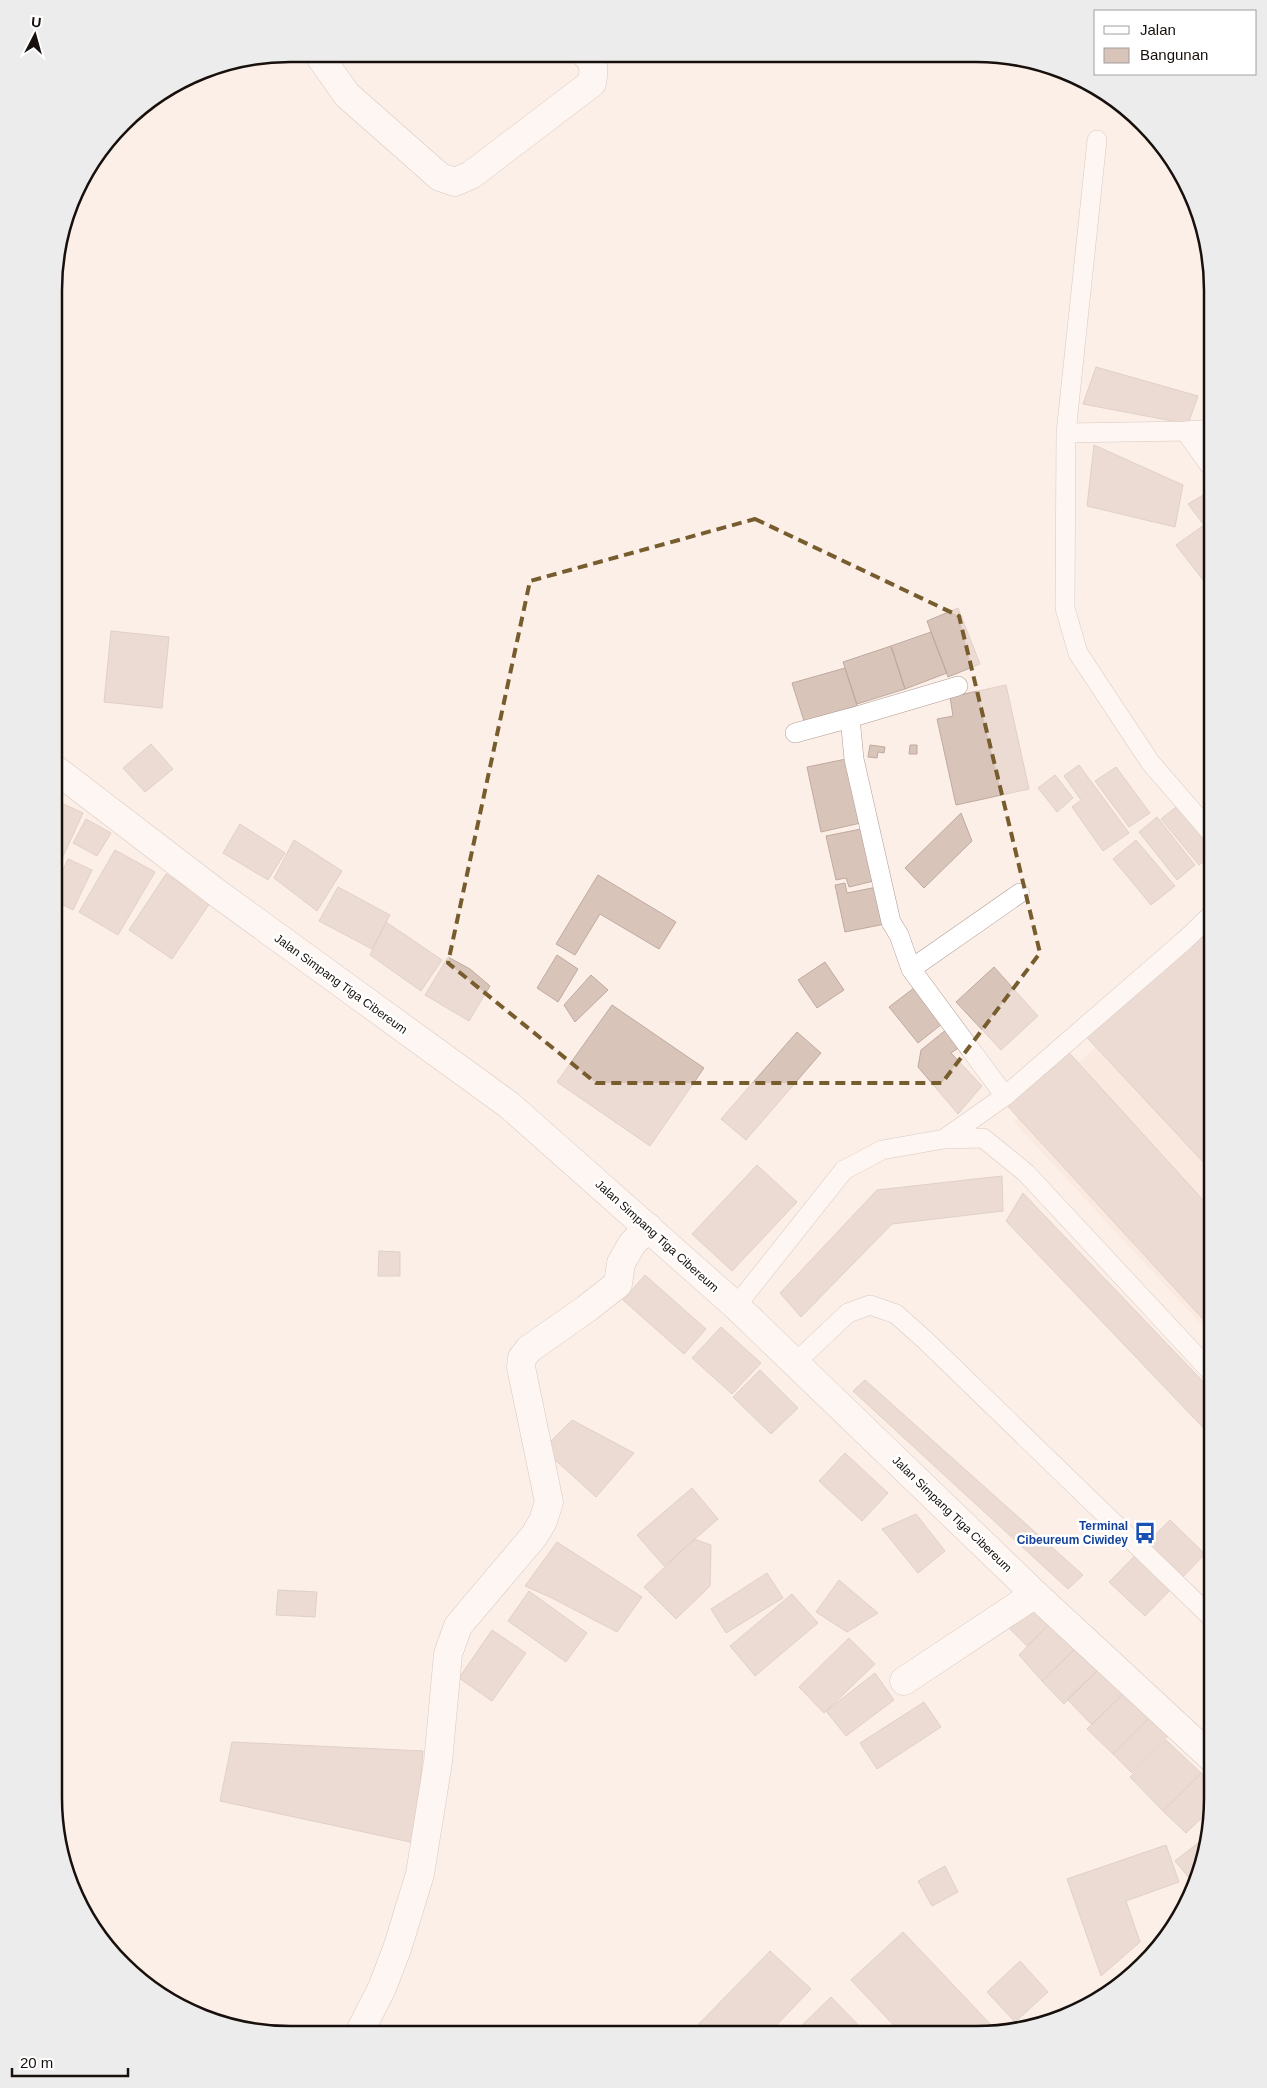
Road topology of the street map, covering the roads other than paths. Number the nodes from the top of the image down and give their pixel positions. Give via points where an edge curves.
1 (324, 62) edge
2 (591, 62) edge
3 (1097, 140) dead end
4 (1204, 430) edge
5 (1185, 431) junction
6 (1066, 433) junction
7 (1204, 457) edge
8 (958, 686) dead end
9 (850, 718) junction
10 (795, 732) dead end
11 (62, 774) edge
12 (1204, 825) edge
13 (1020, 893) dead end
14 (1204, 922) edge
15 (911, 969) junction
16 (1005, 1096) junction
17 (944, 1139) junction
18 (648, 1227) junction
19 (736, 1306) junction
20 (795, 1363) junction
21 (1204, 1364) edge
22 (1035, 1594) junction
23 (1204, 1610) edge
24 (904, 1681) dead end
25 (1204, 1751) edge
26 (362, 2026) edge

1 - 2 street via 348,95 440,177 455,182 472,175 592,83 594,69
3 - 6 lane
4 - 5 lane
5 - 6 lane
5 - 7 lane
6 - 12 lane via 1065,608 1078,653 1150,762
8 - 9 lane
9 - 10 lane
9 - 15 lane via 854,759 891,922
11 - 18 street, Jalan Simpang Tiga Cibereum via 217,893 509,1105
13 - 15 lane
14 - 16 lane
15 - 16 lane
16 - 17 lane
17 - 19 lane via 882,1150 844,1170
17 - 21 lane via 983,1138 1026,1173
18 - 19 street, Jalan Simpang Tiga Cibereum
18 - 26 street via 632,1244 621,1263 618,1284 529,1349 522,1358 521,1367 549,1502 534,1536 458,1626 451,1645 438,1762 420,1874 398,1946 382,1988
19 - 20 street, Jalan Simpang Tiga Cibereum
20 - 22 street, Jalan Simpang Tiga Cibereum
20 - 23 lane via 848,1313 870,1306 896,1314
22 - 24 street
22 - 25 street, Jalan Simpang Tiga Cibereum

